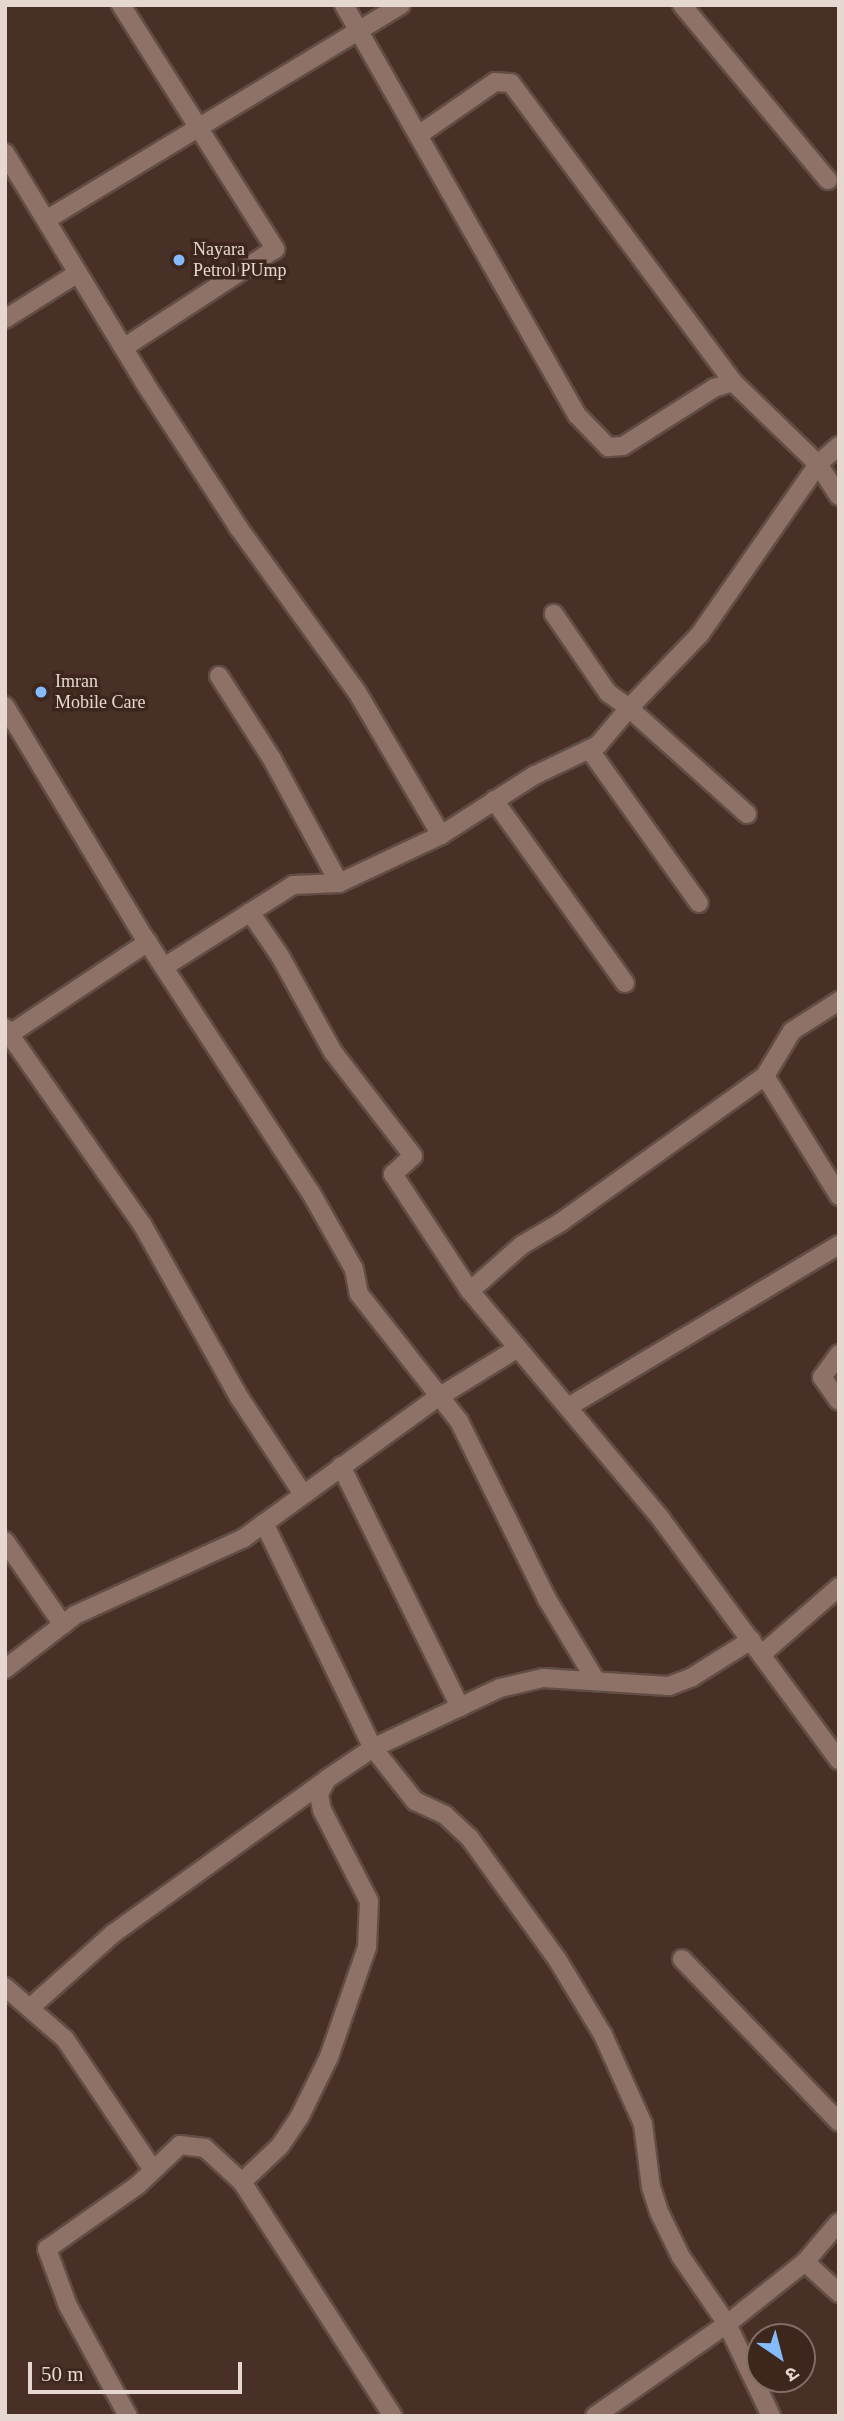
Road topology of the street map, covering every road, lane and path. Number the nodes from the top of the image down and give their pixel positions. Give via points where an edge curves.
1 (121, 5) edge
2 (344, 5) edge
3 (401, 5) edge
4 (682, 5) edge
5 (360, 29) junction
6 (197, 126) junction
7 (420, 134) junction
8 (5, 153) edge
9 (828, 180) dead end
10 (46, 220) junction
11 (78, 273) junction
12 (5, 319) edge
13 (123, 348) junction
14 (733, 382) junction
15 (839, 446) edge
16 (818, 464) junction
17 (839, 496) edge
18 (554, 614) dead end
19 (219, 676) dead end
20 (5, 706) edge
21 (629, 708) junction
22 (589, 749) junction
23 (494, 800) junction
24 (747, 814) dead end
25 (441, 835) junction
26 (339, 883) junction
27 (699, 903) dead end
28 (250, 912) junction
29 (148, 942) junction
30 (164, 967) junction
31 (625, 983) dead end
32 (839, 1001) edge
33 (7, 1031) edge
34 (765, 1076) junction
35 (839, 1196) edge
36 (839, 1245) edge
37 (470, 1291) junction
38 (518, 1348) junction
39 (839, 1354) edge
40 (436, 1398) junction
41 (839, 1401) edge
42 (568, 1407) junction
43 (341, 1466) junction
44 (303, 1494) junction
45 (264, 1523) junction
46 (5, 1541) edge
47 (839, 1587) edge
48 (63, 1625) junction
49 (757, 1647) junction
50 (5, 1669) edge
51 (596, 1681) junction
52 (460, 1707) junction
53 (373, 1748) junction
54 (839, 1760) edge
55 (327, 1779) junction
56 (682, 1959) dead end
57 (5, 1987) edge
58 (32, 2006) junction
59 (839, 2122) edge
60 (153, 2170) junction
61 (242, 2182) junction
62 (839, 2222) edge
63 (806, 2262) junction
64 (839, 2292) edge
65 (727, 2324) junction
66 (128, 2416) edge
67 (393, 2416) edge
68 (595, 2416) edge
69 (771, 2416) edge

1 - 6 street
2 - 5 street
3 - 5 street
4 - 9 street
5 - 6 street
5 - 7 street
6 - 10 street
6 - 13 street via 275,249
7 - 14 street via 495,82 511,83
7 - 14 street via 577,415 608,447 623,446 713,388
8 - 10 street
10 - 11 street
11 - 12 street
11 - 13 street
13 - 25 street via 238,527 357,692
14 - 16 street
15 - 16 street
16 - 17 street
16 - 21 street via 700,634
18 - 21 street via 608,693
19 - 26 street via 272,759
20 - 29 street
21 - 22 street via 598,745
21 - 24 street
22 - 23 street
22 - 27 street
23 - 25 street
23 - 31 street
25 - 26 street
26 - 28 street via 293,885
28 - 30 street
28 - 37 street via 333,1052 413,1156 394,1174
29 - 30 street
29 - 33 street
30 - 40 street via 311,1193 354,1269 359,1294
32 - 34 street via 792,1031
33 - 44 street via 143,1226 239,1397
34 - 35 street
34 - 37 street via 522,1245
36 - 42 street
37 - 38 street
38 - 40 street
38 - 42 street
39 - 41 street via 822,1377
40 - 43 street
40 - 51 street via 459,1421 547,1600
42 - 49 street via 661,1519
43 - 44 street
43 - 52 street
44 - 45 street
45 - 48 street via 244,1538 75,1615
45 - 53 street
46 - 48 street
47 - 49 street
48 - 50 street
49 - 51 street via 669,1686
49 - 54 street
51 - 52 street via 523,1682
52 - 53 street
53 - 55 street
53 - 65 street via 415,1801 455,1822 469,1837 557,1959 603,2035 637,2106 660,2214 681,2257
55 - 58 street via 124,1925
55 - 61 street via 319,1794 322,1810 369,1901 367,1947 329,2057 306,2106 280,2146
56 - 59 street
57 - 58 street
58 - 60 street via 81,2060
60 - 61 street via 180,2145 205,2148
60 - 66 street via 47,2249 68,2306
61 - 67 street
62 - 63 street
63 - 64 street
63 - 65 street
65 - 68 street
65 - 69 street

